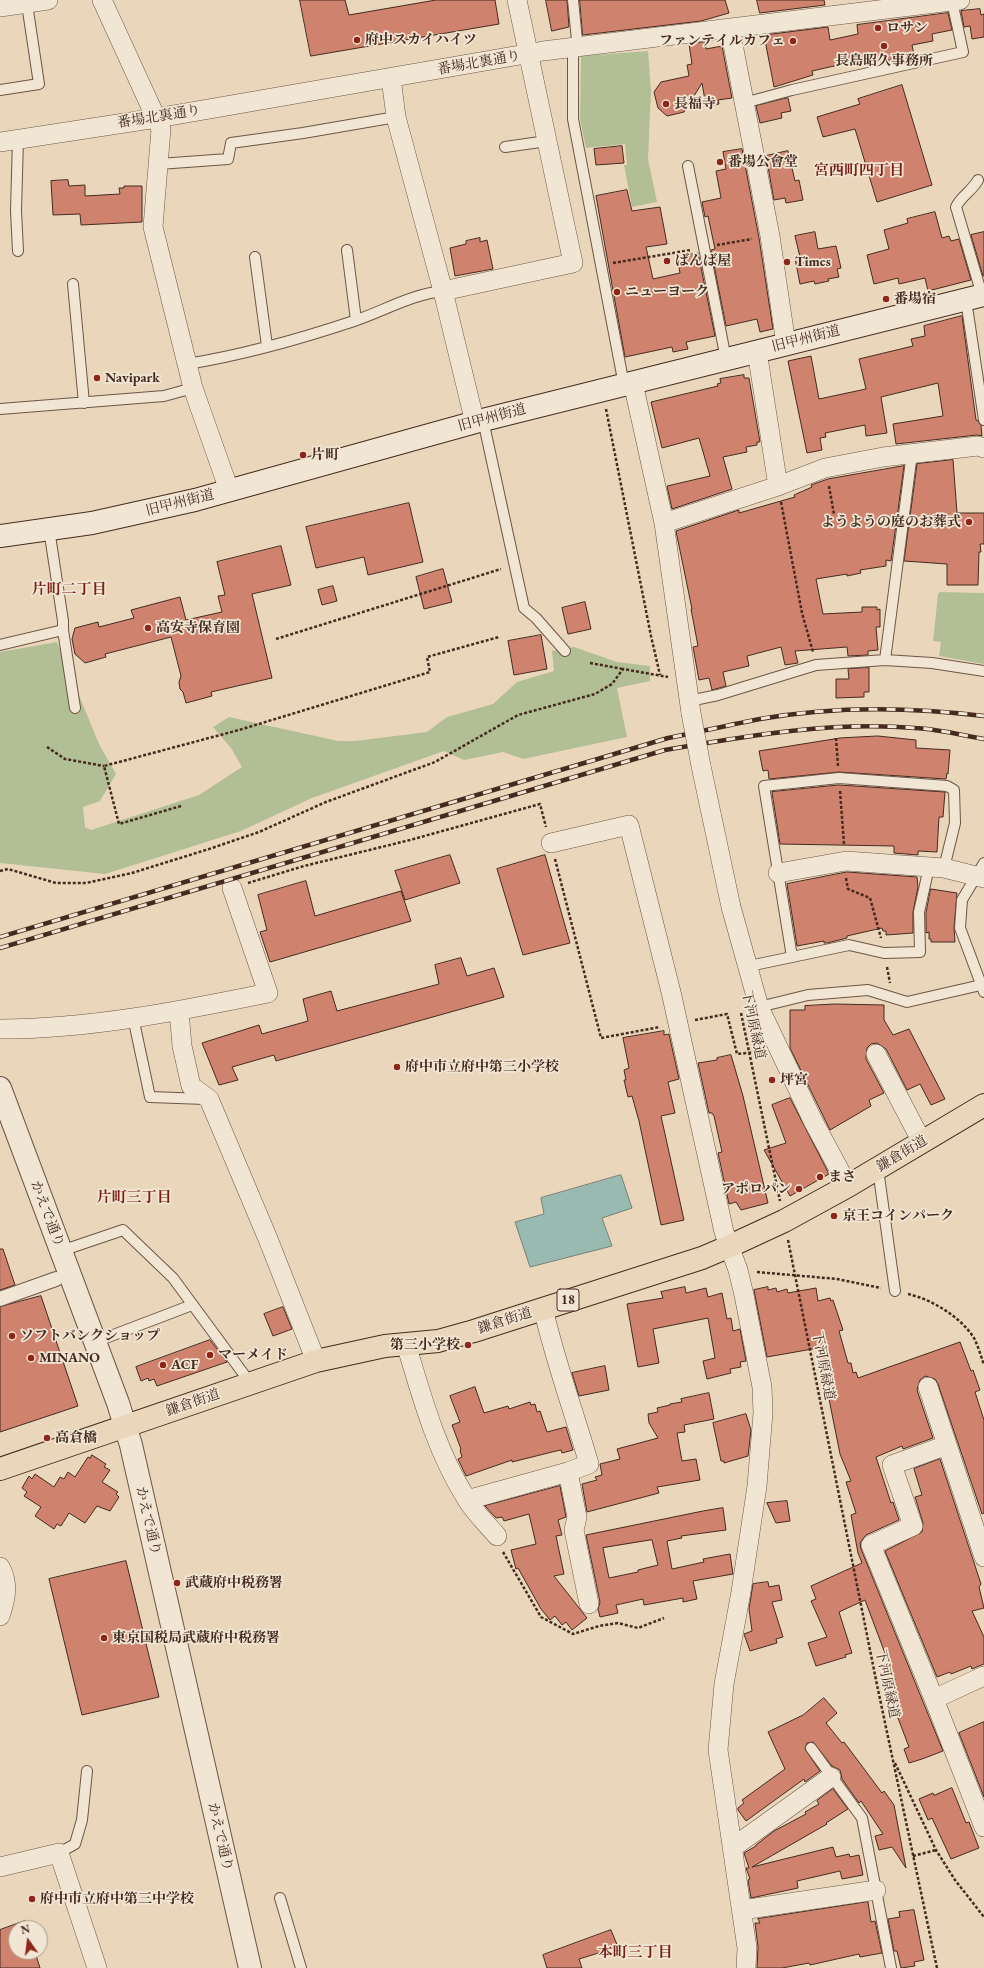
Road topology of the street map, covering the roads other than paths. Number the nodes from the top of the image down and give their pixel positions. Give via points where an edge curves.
1 (48, 0) edge
2 (102, 0) edge
3 (517, 0) edge
4 (573, 0) edge
5 (956, 0) edge
6 (26, 4) junction
7 (0, 7) edge
8 (730, 29) junction
9 (575, 47) junction
10 (528, 54) junction
11 (391, 78) junction
12 (0, 90) edge
13 (744, 103) junction
14 (396, 117) junction
15 (157, 118) junction
16 (18, 139) junction
17 (547, 141) junction
18 (0, 142) edge
19 (505, 147) dead end
20 (159, 164) junction
21 (688, 166) dead end
22 (978, 180) dead end
23 (347, 250) dead end
24 (18, 251) dead end
25 (255, 257) dead end
26 (72, 284) dead end
27 (443, 291) junction
28 (977, 297) edge
29 (356, 320) junction
30 (786, 344) junction
31 (268, 346) junction
32 (757, 351) junction
33 (726, 359) junction
34 (187, 364) junction
35 (628, 384) junction
36 (193, 388) junction
37 (84, 403) junction
38 (0, 409) edge
39 (984, 420) edge
40 (479, 422) junction
41 (984, 448) edge
42 (912, 453) junction
43 (778, 486) junction
44 (229, 490) junction
45 (664, 523) junction
46 (49, 530) junction
47 (0, 536) edge
48 (63, 630) junction
49 (0, 645) edge
50 (565, 651) dead end
51 (884, 660) junction
52 (984, 671) edge
53 (690, 707) junction
54 (75, 708) dead end
55 (550, 843) road end
56 (937, 867) junction
57 (982, 872) edge
58 (778, 873) junction
59 (232, 888) road end
60 (792, 957) junction
61 (749, 966) junction
62 (983, 989) edge
63 (759, 1007) junction
64 (179, 1011) junction
65 (133, 1017) junction
66 (0, 1029) edge
67 (876, 1054) dead end
68 (0, 1088) edge
69 (209, 1099) junction
70 (984, 1105) edge
71 (922, 1142) junction
72 (878, 1169) junction
73 (848, 1186) junction
74 (730, 1246) junction
75 (61, 1251) junction
76 (56, 1279) dead end
77 (895, 1291) road end
78 (0, 1298) edge
79 (192, 1305) junction
80 (543, 1308) junction
81 (95, 1342) junction
82 (406, 1344) junction
83 (316, 1361) junction
84 (251, 1384) junction
85 (928, 1387) dead end
86 (125, 1427) junction
87 (947, 1446) junction
88 (0, 1469) edge
89 (568, 1472) junction
90 (467, 1500) junction
91 (498, 1536) road end
92 (984, 1557) edge
93 (0, 1567) edge
94 (589, 1604) dead end
95 (0, 1616) edge
96 (984, 1676) edge
97 (934, 1699) junction
98 (811, 1748) dead end
99 (88, 1771) dead end
100 (831, 1777) junction
101 (984, 1827) edge
102 (732, 1848) junction
103 (60, 1852) junction
104 (0, 1867) edge
105 (876, 1890) junction
106 (280, 1898) dead end
107 (742, 1910) junction
108 (97, 1968) edge
109 (250, 1968) edge
110 (301, 1968) edge
111 (746, 1968) edge
112 (891, 1968) edge

1 - 6 street
2 - 15 street
3 - 10 street
4 - 9 lane via 577,40
5 - 8 street, 番場北裏通り
5 - 13 lane via 963,52
6 - 7 street
6 - 12 lane via 39,84
8 - 9 street, 番場北裏通り
8 - 13 street
9 - 10 street, 番場北裏通り
9 - 35 lane via 573,119 600,265
10 - 11 street, 番場北裏通り
10 - 17 street
11 - 14 street
11 - 15 street, 番場北裏通り
13 - 30 street via 770,236
14 - 20 lane via 231,143 228,159
14 - 27 street
15 - 16 street, 番場北裏通り
15 - 20 street via 161,129
16 - 18 street, 番場北裏通り
16 - 24 lane
17 - 19 lane
17 - 27 street via 573,263
20 - 34 street via 153,227
21 - 33 lane
22 - 28 lane via 956,207
23 - 29 lane
25 - 31 lane
26 - 37 lane
27 - 29 lane via 408,300
27 - 40 street
28 - 30 main road, 旧甲州街道
28 - 39 lane
29 - 31 lane
30 - 32 main road, 旧甲州街道
31 - 34 lane
32 - 33 main road, 旧甲州街道
32 - 43 street
33 - 35 main road, 旧甲州街道
34 - 36 street
35 - 40 main road, 旧甲州街道
35 - 45 street
36 - 37 lane via 164,396
36 - 44 street
37 - 38 lane
40 - 44 main road, 旧甲州街道
40 - 50 lane via 524,608
41 - 42 street via 978,446
42 - 43 street via 825,468
42 - 51 lane
43 - 45 street
44 - 46 main road, 旧甲州街道 via 92,523
45 - 53 street
46 - 47 main road, 旧甲州街道
46 - 48 lane
48 - 49 lane
48 - 54 lane
51 - 52 lane via 932,662
51 - 53 lane via 816,665 718,695
53 - 61 street, bridge via 732,907
55 - 74 street via 629,825 671,992 724,1232
56 - 57 street
56 - 58 street via 844,861
56 - 58 lane via 955,823 954,790 947,786 839,778 764,786
56 - 60 lane via 919,912 920,952 884,953 849,945
57 - 62 lane via 962,900 960,928
58 - 60 lane
59 - 64 street via 268,993
60 - 61 lane
61 - 63 street
62 - 63 lane via 908,1002 868,990 808,995
63 - 73 street via 813,1121
64 - 65 street
64 - 69 street via 182,1046 191,1086
65 - 66 street via 40,1029
65 - 69 lane via 150,1097
67 - 71 street
68 - 75 main road, かえで通り
69 - 83 street
70 - 71 main road, 鎌倉街道 / 18
71 - 72 main road, 鎌倉街道 / 18
72 - 73 main road, 鎌倉街道 / 18
72 - 77 lane
73 - 74 main road, 鎌倉街道 / 18 via 784,1221
74 - 80 main road, 鎌倉街道 / 18 via 702,1258
74 - 102 street via 744,1295 762,1387 763,1412 756,1493 724,1684 718,1750
75 - 79 lane via 123,1230 174,1278
75 - 81 main road, かえで通り
76 - 78 street
79 - 81 lane
79 - 84 lane
80 - 82 main road, 鎌倉街道 / 18 via 459,1335
80 - 89 street via 553,1352 589,1464
81 - 86 main road, かえで通り
82 - 83 main road, 鎌倉街道 / 18
82 - 90 street via 430,1424 445,1460
83 - 84 main road, 鎌倉街道 / 18
84 - 86 main road, 鎌倉街道 / 18
85 - 87 street
86 - 88 main road, 鎌倉街道 / 18
86 - 109 main road, かえで通り
87 - 92 street
87 - 97 street via 892,1465 913,1526 871,1545
89 - 90 street
89 - 94 street via 577,1517 574,1530
90 - 91 street
93 - 95 street via 6,1578 4,1604
96 - 97 street
97 - 101 street
98 - 100 lane
99 - 103 lane via 82,1820 75,1844
100 - 102 street
100 - 105 lane via 862,1818
102 - 107 street
103 - 104 street
103 - 108 street
105 - 107 street
105 - 112 lane
106 - 110 lane
107 - 111 street via 747,1948

